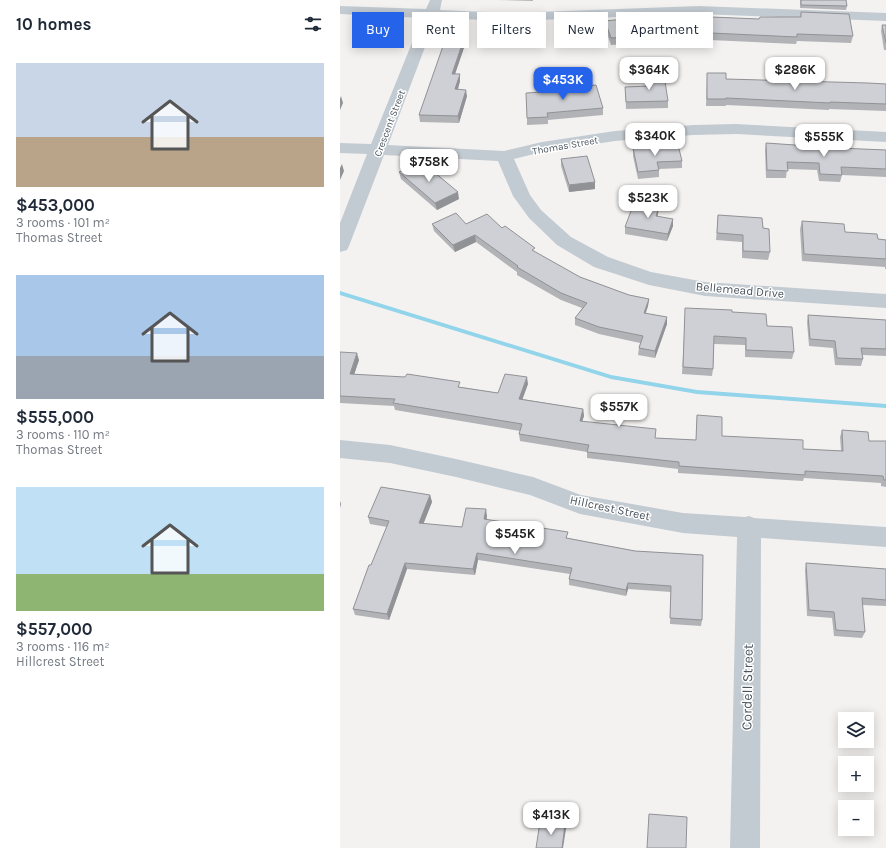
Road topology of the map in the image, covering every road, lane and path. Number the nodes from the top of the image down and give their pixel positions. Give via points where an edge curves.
1 (434, 7) edge
2 (340, 10) edge
3 (886, 17) edge
4 (886, 137) edge
5 (340, 148) edge
6 (379, 150) junction
7 (504, 156) junction
8 (340, 246) edge
9 (886, 300) edge
10 (340, 449) edge
11 (749, 526) junction
12 (886, 537) edge
13 (745, 848) edge

1 - 2 street
1 - 3 street via 511,17 699,10
1 - 6 street, Crescent Street
4 - 7 street, Thomas Street via 736,129 693,130 615,136
5 - 6 street, Thomas Street
6 - 7 street, Thomas Street
6 - 8 street, Crescent Street
7 - 9 street, Bellemead Drive via 522,196 535,214 564,241 601,262 649,278 705,289
10 - 11 street, Hillcrest Street via 390,454 456,468 533,486 580,504 633,514 684,522
11 - 12 street, Hillcrest Street
11 - 13 street, Cordell Street

